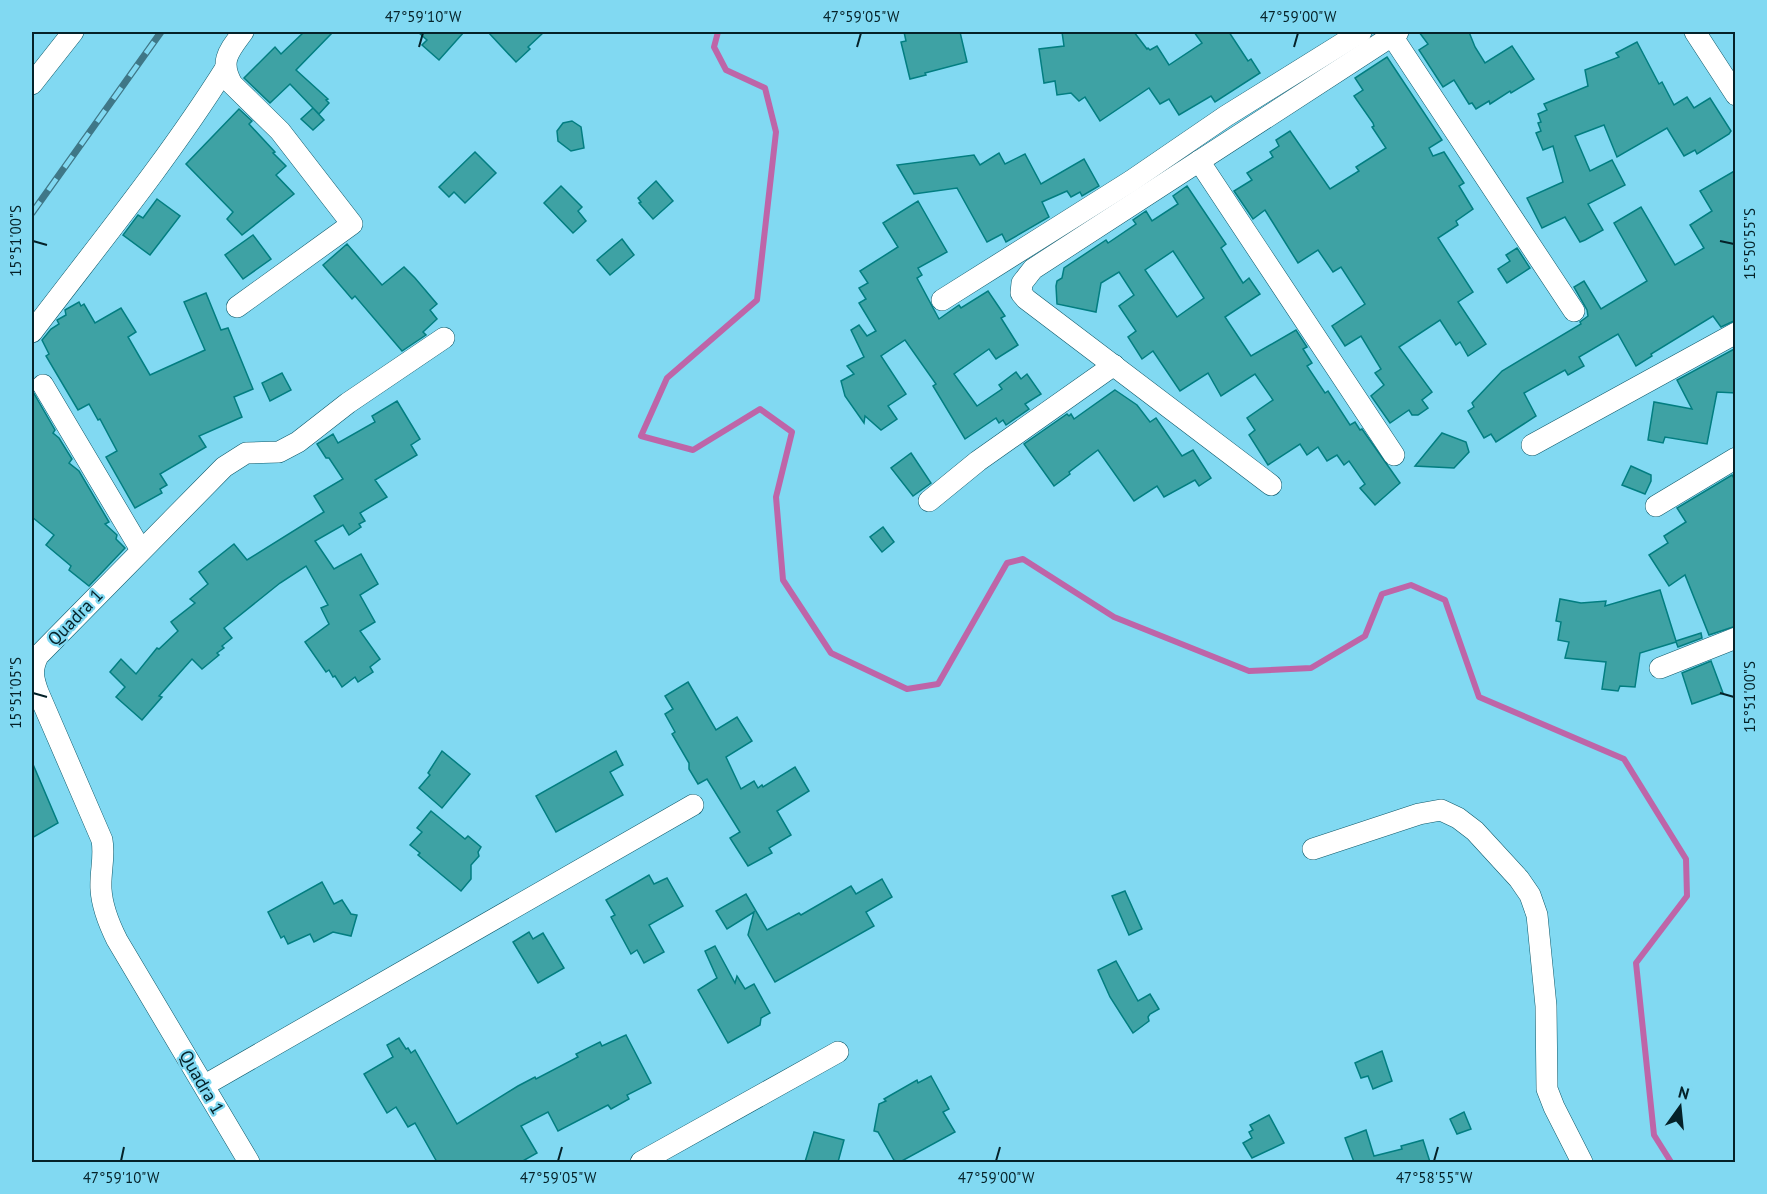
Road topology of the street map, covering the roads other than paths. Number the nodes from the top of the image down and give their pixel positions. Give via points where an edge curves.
1 (72, 32) edge
2 (243, 32) edge
3 (1361, 32) edge
4 (1695, 32) edge
5 (1395, 34) edge
6 (225, 69) junction
7 (32, 84) edge
8 (1736, 95) edge
9 (1200, 161) junction
10 (942, 300) dead end
11 (237, 307) dead end
12 (1574, 311) dead end
13 (32, 332) edge
14 (1736, 333) edge
15 (444, 338) dead end
16 (1114, 365) junction
17 (43, 386) dead end
18 (1532, 445) dead end
19 (1394, 455) dead end
20 (1736, 458) edge
21 (1271, 485) dead end
22 (929, 501) dead end
23 (1656, 506) dead end
24 (141, 550) junction
25 (1736, 638) edge
26 (1660, 668) dead end
27 (693, 804) dead end
28 (1313, 849) dead end
29 (838, 1052) dead end
30 (205, 1085) junction
31 (249, 1162) edge
32 (641, 1162) edge
33 (1582, 1162) edge

1 - 7 street
2 - 6 street via 225,61
3 - 10 street
4 - 8 street
5 - 9 street
5 - 12 street
6 - 11 street via 232,84 280,131 352,224
6 - 13 street via 131,204
9 - 16 street via 1033,269 1022,283 1021,293 1026,298
9 - 19 street
14 - 18 street
15 - 24 street, Quadra 1 via 292,446 279,452 246,453 236,458
16 - 21 street
16 - 22 street via 978,461
17 - 24 street
20 - 23 street
24 - 30 street, Quadra 1 via 38,656 32,676 102,840 101,889 108,921
25 - 26 street
27 - 30 street
28 - 33 street via 1441,810 1475,831 1519,879 1537,915 1546,1006 1547,1089
29 - 32 street
30 - 31 street, Quadra 1

